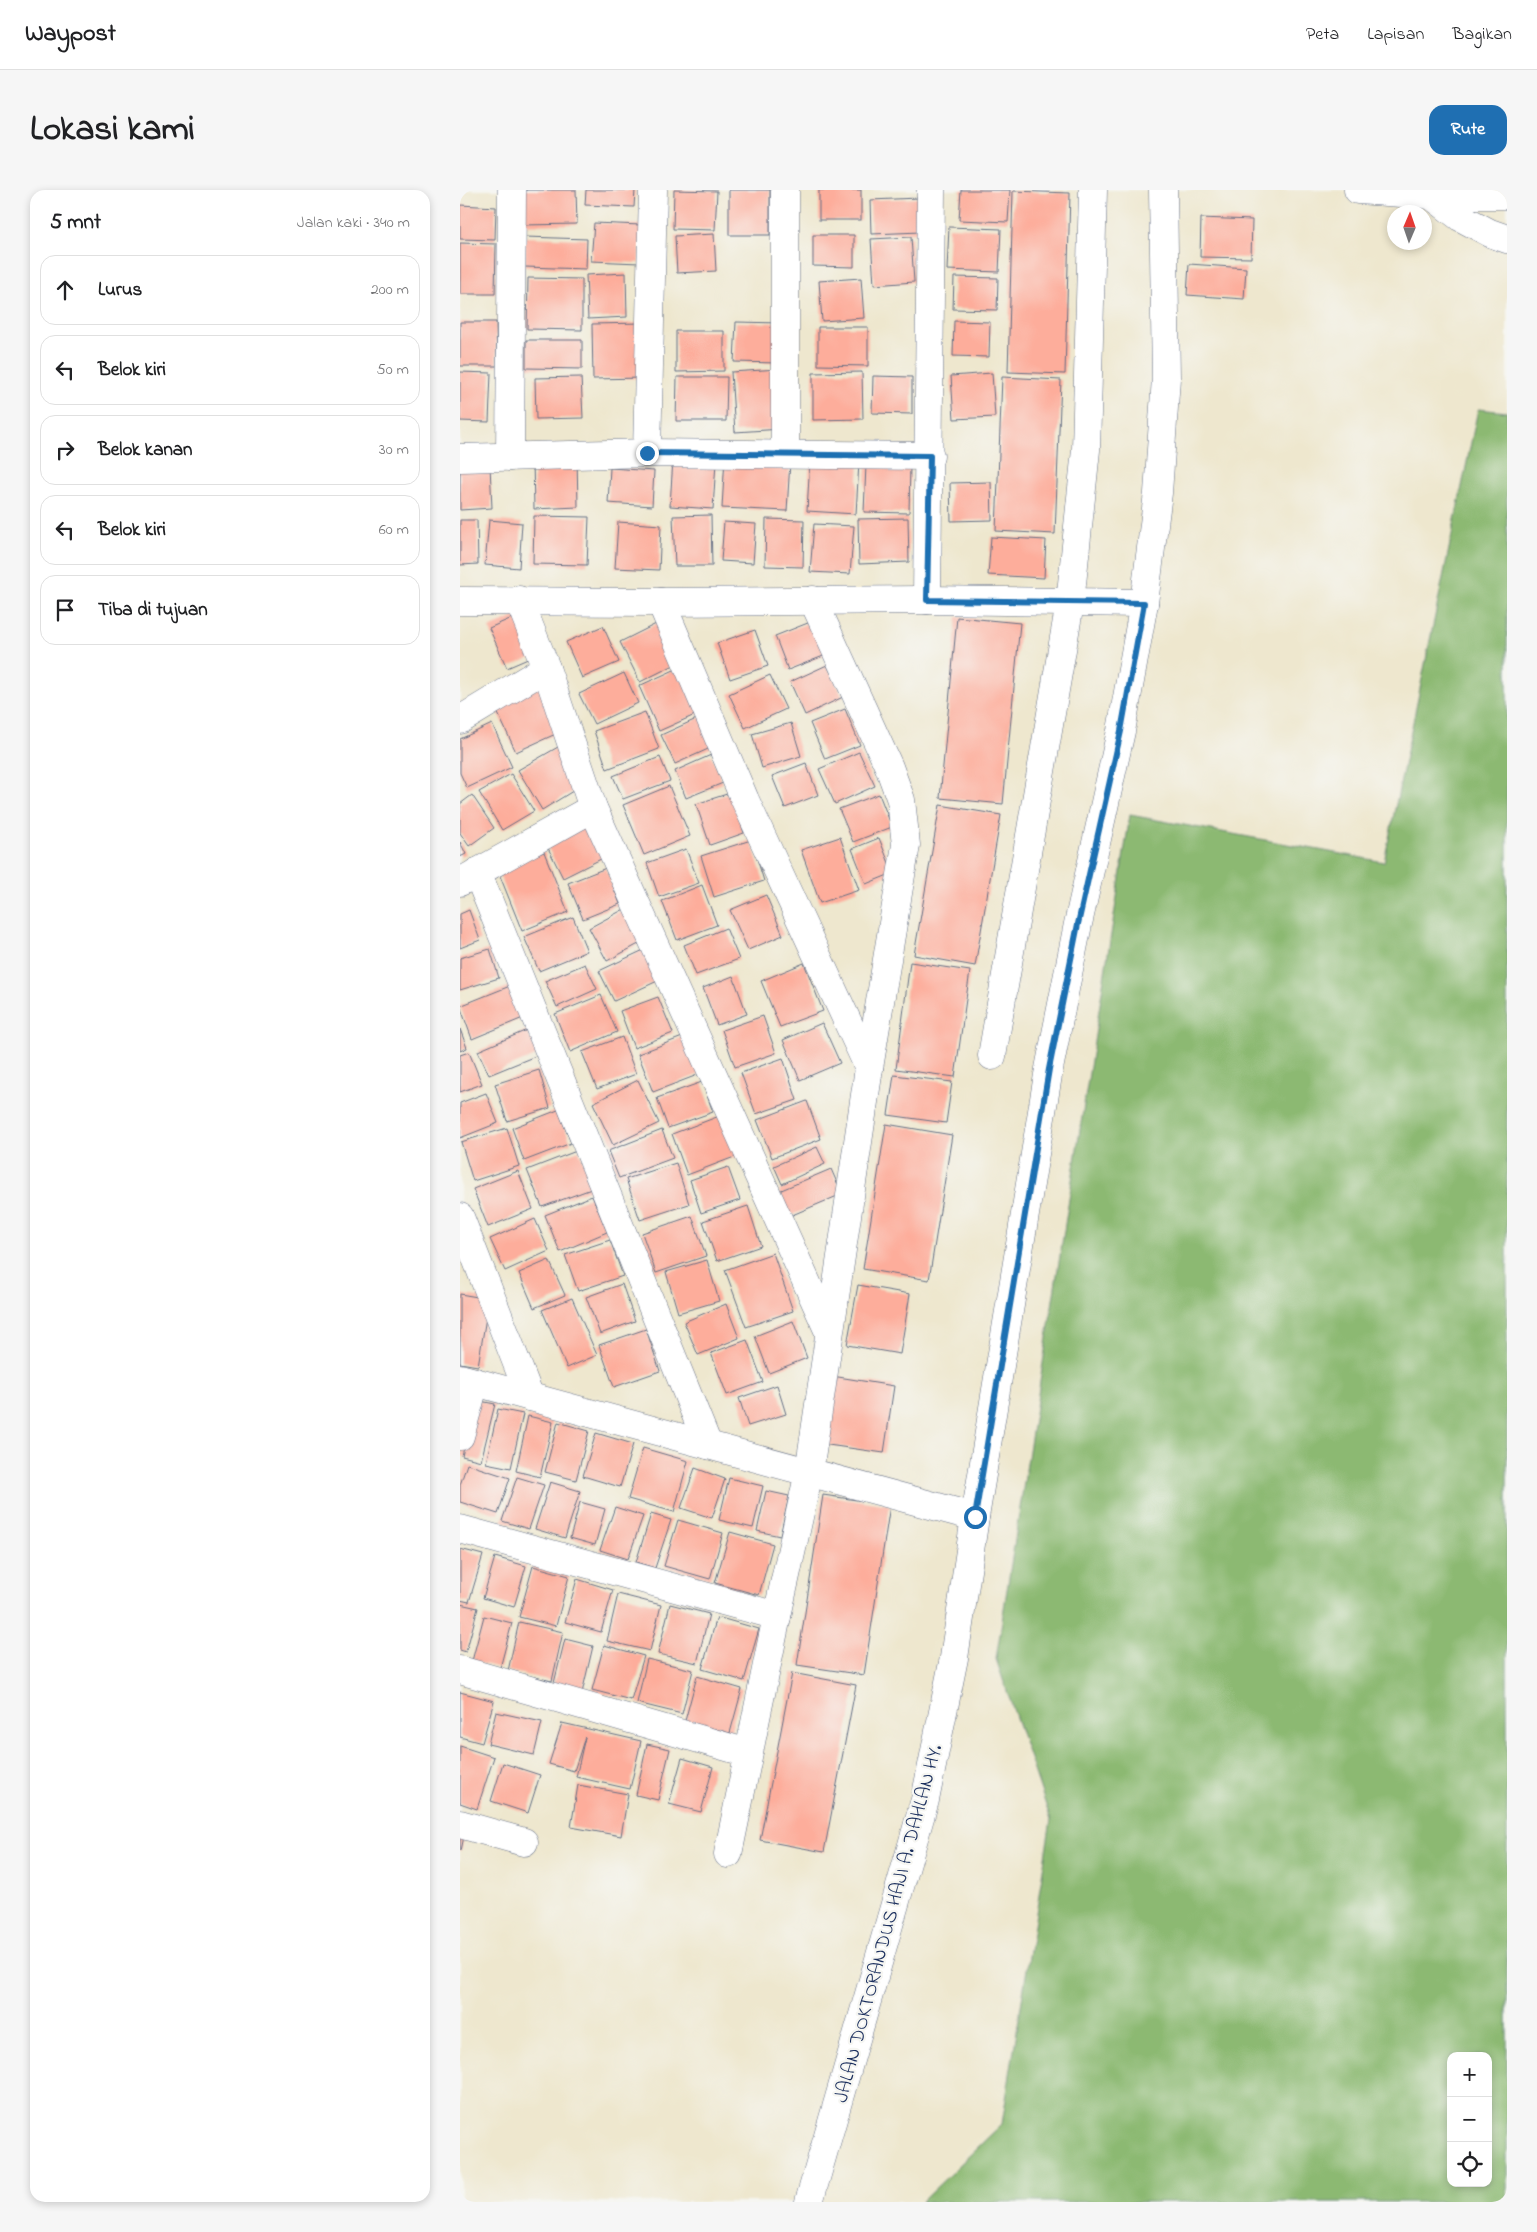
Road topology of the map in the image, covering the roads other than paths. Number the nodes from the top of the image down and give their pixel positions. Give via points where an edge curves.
1 (512, 190) edge
2 (653, 190) edge
3 (785, 190) edge
4 (932, 190) edge
5 (1093, 190) edge
6 (1163, 190) edge
7 (1358, 190) edge
8 (1431, 195) junction
9 (1507, 195) edge
10 (1507, 238) edge
11 (647, 453) junction
12 (785, 453) junction
13 (930, 456) junction
14 (510, 457) junction
15 (460, 458) edge
16 (460, 600) edge
17 (519, 600) junction
18 (813, 600) junction
19 (927, 600) junction
20 (660, 602) junction
21 (1070, 602) junction
22 (1144, 603) junction
23 (546, 668) junction
24 (460, 720) edge
25 (593, 808) junction
26 (469, 877) edge
27 (992, 1056) dead end
28 (869, 1068) junction
29 (460, 1219) edge
30 (829, 1332) junction
31 (468, 1380) edge
32 (530, 1397) junction
33 (460, 1436) edge
34 (708, 1445) junction
35 (809, 1472) junction
36 (975, 1517) junction
37 (460, 1529) edge
38 (777, 1616) junction
39 (460, 1670) edge
40 (748, 1753) junction
41 (460, 1824) edge
42 (524, 1842) dead end
43 (728, 1854) dead end
44 (809, 2202) edge

1 - 14 street
2 - 11 street
3 - 12 street
4 - 13 street
5 - 21 street via 1086,450
6 - 22 street, JALAN DOKTORANDUS HAJI A. DAHLAN HY. via 1166,378 1158,493
7 - 8 street
8 - 9 street
8 - 10 street via 1490,233
11 - 12 street
11 - 14 street
12 - 13 street
13 - 19 street
14 - 15 street
16 - 17 street
17 - 20 street
17 - 23 street
18 - 19 street
18 - 20 street
18 - 28 street via 901,800 906,845
19 - 21 street
20 - 28 street via 745,800
21 - 22 street
21 - 27 street
22 - 36 street, JALAN DOKTORANDUS HAJI A. DAHLAN HY. via 1121,731 1049,1069
23 - 24 street
23 - 25 street
25 - 26 street
25 - 30 street
26 - 34 street
28 - 30 street
29 - 32 street
30 - 35 street
31 - 32 street
31 - 33 street
32 - 34 street
34 - 35 street
35 - 36 street
35 - 38 street
36 - 44 street, JALAN DOKTORANDUS HAJI A. DAHLAN HY. via 954,1658 925,1800
37 - 38 street
38 - 40 street
39 - 40 street
40 - 43 street
41 - 42 street

